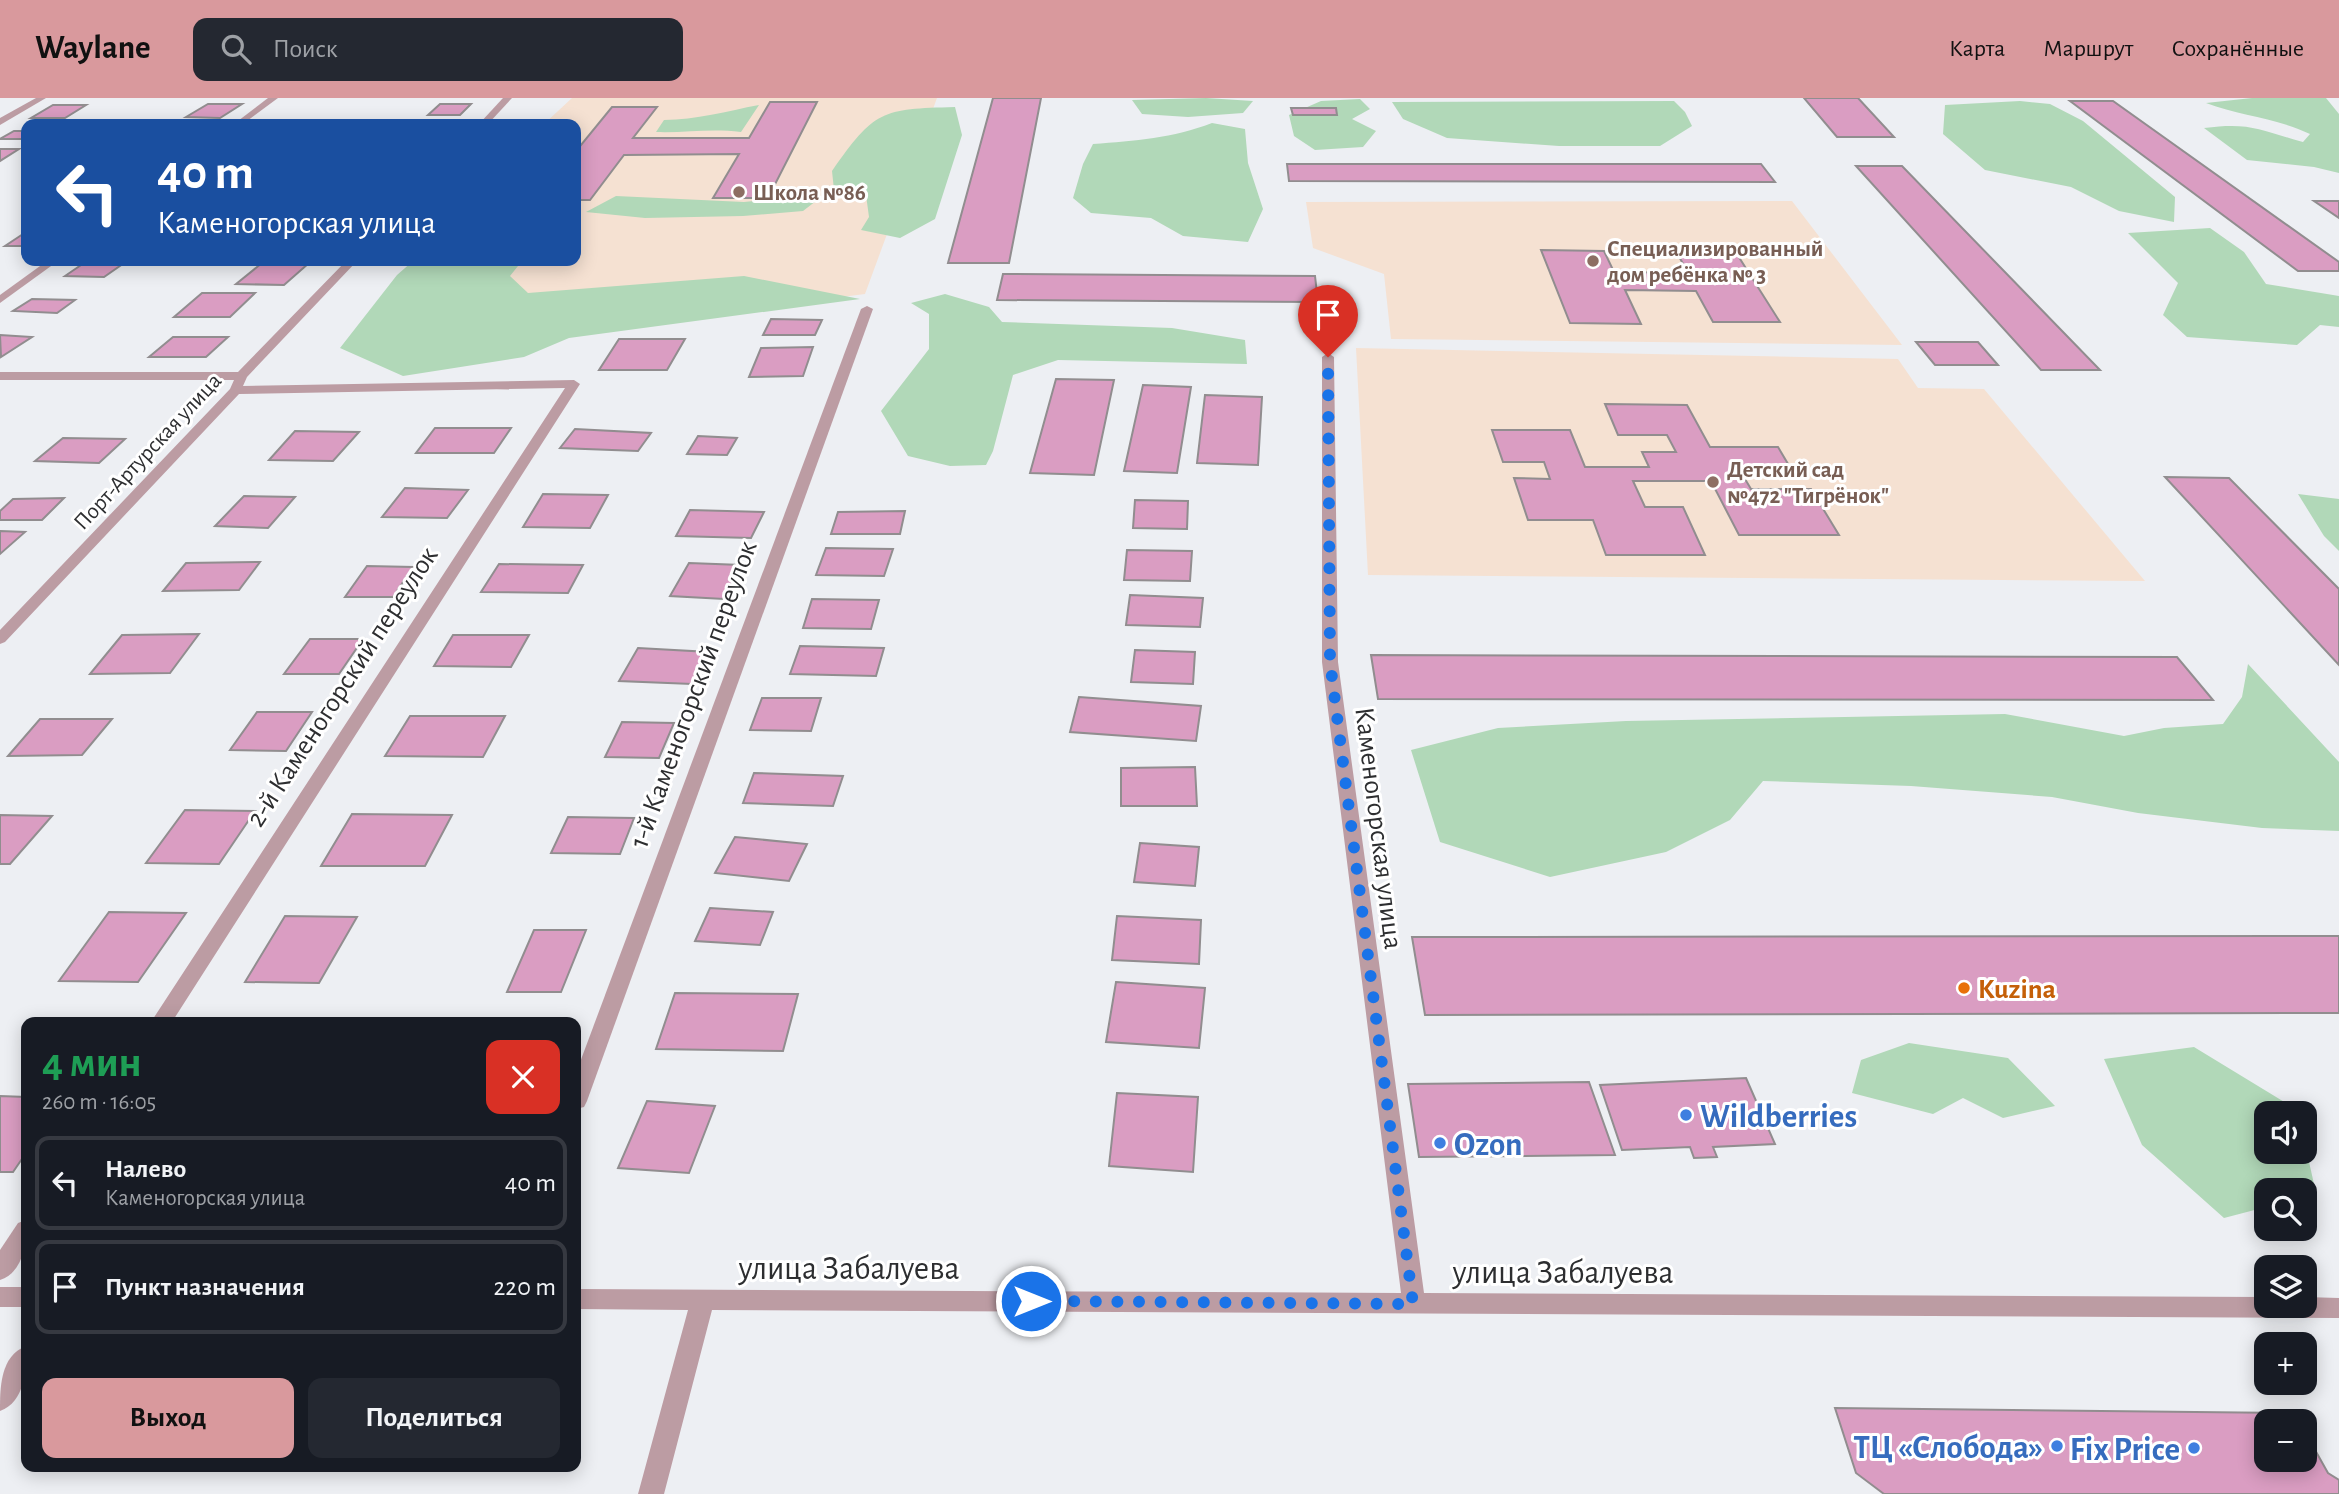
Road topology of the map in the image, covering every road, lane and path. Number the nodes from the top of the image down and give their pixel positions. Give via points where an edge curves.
1 (42, 98) edge
2 (274, 98) edge
3 (509, 98) edge
4 (245, 119) edge
5 (488, 119) edge
6 (0, 122) edge
7 (46, 266) edge
8 (347, 266) edge
9 (0, 300) edge
10 (867, 309) dead end
11 (1328, 357) dead end
12 (0, 376) edge
13 (241, 376) junction
14 (236, 390) junction
15 (0, 639) edge
16 (164, 1017) edge
17 (581, 1087) edge
18 (21, 1238) edge
19 (0, 1270) edge
20 (0, 1297) edge
21 (21, 1297) edge
22 (581, 1299) edge
23 (703, 1300) junction
24 (1413, 1304) junction
25 (2339, 1308) edge
26 (21, 1365) edge
27 (0, 1400) edge
28 (651, 1494) edge

1 - 6 street
2 - 4 street
3 - 5 street
7 - 9 street
8 - 13 street, Порт-Артурская улица
10 - 17 street, 1-й Каменогорский переулок
11 - 24 street, Каменогорская улица via 1330,662
12 - 13 street
13 - 14 street, Порт-Артурская улица
14 - 15 street, Порт-Артурская улица
14 - 16 street, 2-й Каменогорский переулок via 574,384
18 - 19 street
20 - 21 street
22 - 23 street, улица Забалуева
23 - 24 street, улица Забалуева
23 - 28 street
24 - 25 street, улица Забалуева
26 - 27 street

